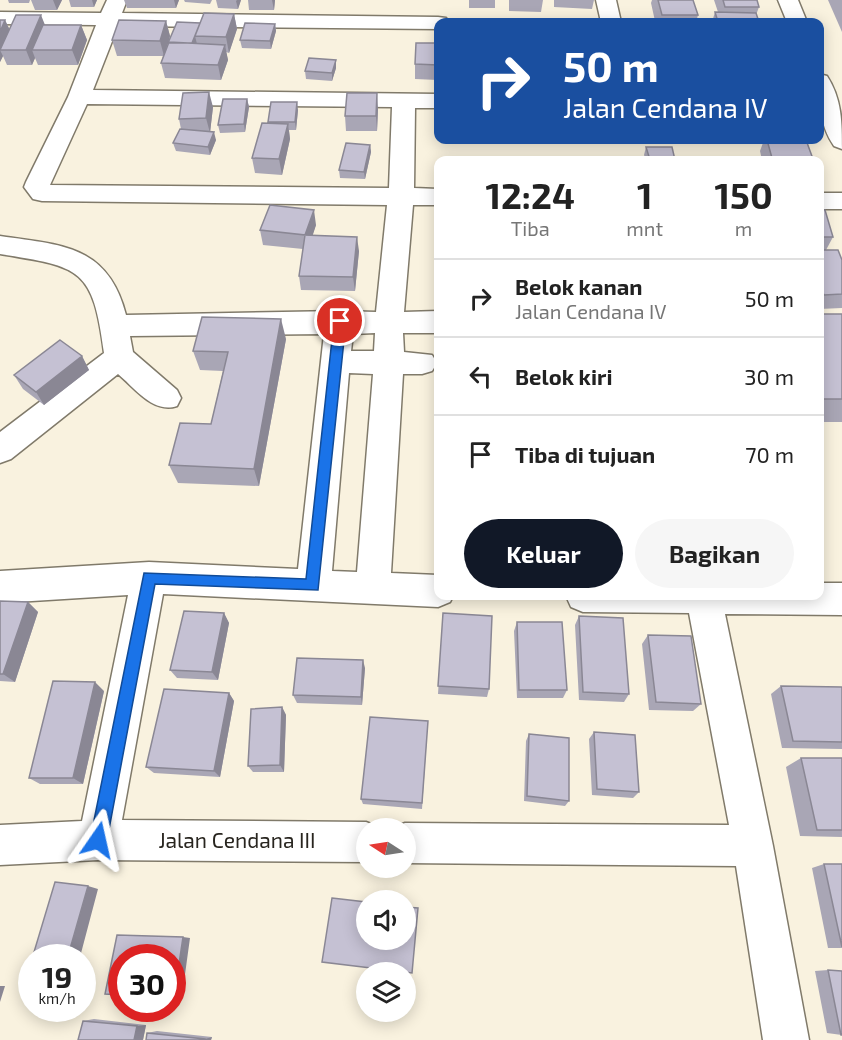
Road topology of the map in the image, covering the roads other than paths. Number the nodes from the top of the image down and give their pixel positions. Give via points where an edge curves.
1 (402, 0) edge
2 (606, 0) edge
3 (788, 0) edge
4 (113, 10) edge
5 (0, 18) edge
6 (609, 18) edge
7 (795, 18) edge
8 (403, 23) junction
9 (434, 23) edge
10 (79, 97) junction
11 (404, 100) junction
12 (434, 101) edge
13 (830, 105) edge
14 (842, 141) edge
15 (400, 196) junction
16 (434, 197) edge
17 (824, 201) edge
18 (842, 201) edge
19 (0, 245) edge
20 (340, 321) junction
21 (389, 321) junction
22 (434, 322) edge
23 (114, 326) junction
24 (119, 357) junction
25 (336, 362) junction
26 (389, 362) junction
27 (422, 363) dead end
28 (166, 398) dead end
29 (0, 450) edge
30 (149, 578) junction
31 (313, 586) junction
32 (0, 587) edge
33 (373, 589) junction
34 (434, 591) edge
35 (824, 599) edge
36 (842, 599) edge
37 (705, 600) edge
38 (98, 840) junction
39 (356, 842) edge
40 (416, 843) edge
41 (0, 845) edge
42 (753, 846) junction
43 (786, 1040) edge

1 - 8 street
2 - 6 street
3 - 7 street
4 - 5 street
4 - 8 street
4 - 10 street
8 - 9 street
10 - 11 street
10 - 15 street via 38,182 42,193
11 - 12 street
11 - 15 street
13 - 14 street
15 - 16 street
15 - 21 street
17 - 18 street
19 - 23 street via 76,261 91,271 100,282
20 - 21 street
20 - 23 street
20 - 25 street
21 - 22 street
21 - 26 street
23 - 24 street
24 - 28 street
24 - 29 street
25 - 26 street
25 - 31 street
26 - 27 street
26 - 33 street
30 - 31 street
30 - 32 street
30 - 38 street
31 - 33 street
33 - 34 street
35 - 36 street
37 - 42 street
38 - 39 street, Jalan Cendana III
38 - 41 street, Jalan Cendana III
40 - 42 street
42 - 43 street

